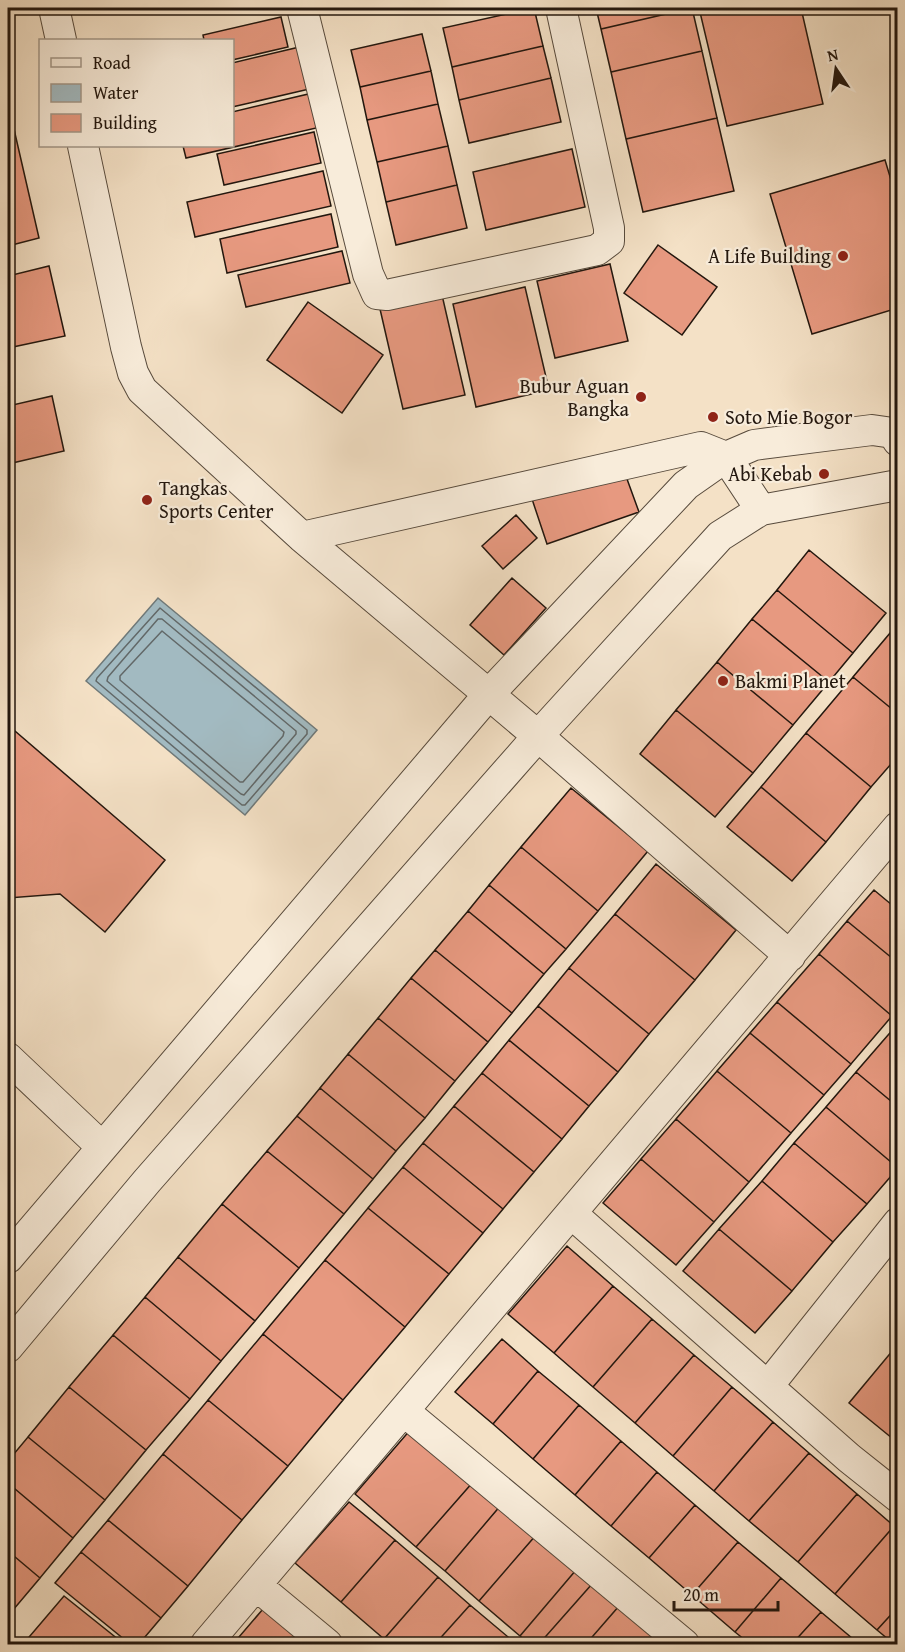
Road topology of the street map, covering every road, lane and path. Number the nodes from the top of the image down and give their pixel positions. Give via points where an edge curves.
1 (54, 8) edge
2 (302, 8) edge
3 (561, 8) edge
4 (61, 39) edge
5 (83, 147) edge
6 (897, 441) edge
7 (726, 457) junction
8 (897, 485) edge
9 (761, 510) junction
10 (302, 537) junction
11 (489, 694) junction
12 (538, 736) junction
13 (897, 828) edge
14 (790, 956) junction
15 (8, 1058) edge
16 (102, 1147) junction
17 (572, 1214) junction
18 (897, 1223) edge
19 (8, 1258) edge
20 (8, 1347) edge
21 (768, 1386) junction
22 (405, 1412) junction
23 (897, 1497) edge
24 (257, 1586) junction
25 (206, 1644) edge
26 (327, 1644) edge
27 (684, 1644) edge

1 - 4 street
2 - 3 street via 368,274 377,294 387,295 597,250 609,241
5 - 10 street via 126,347 142,390
6 - 7 street via 893,433 872,430 754,445
7 - 9 street
7 - 10 street via 701,447
7 - 11 street via 686,485
8 - 9 street
9 - 12 street via 720,536
10 - 11 street
11 - 12 street
11 - 16 street
12 - 14 street
12 - 20 street via 147,1181
13 - 14 street
14 - 17 street
15 - 16 street
16 - 19 street
17 - 21 street
17 - 22 street
18 - 21 street
21 - 23 street
22 - 24 street
22 - 27 street
24 - 25 street
24 - 26 street

